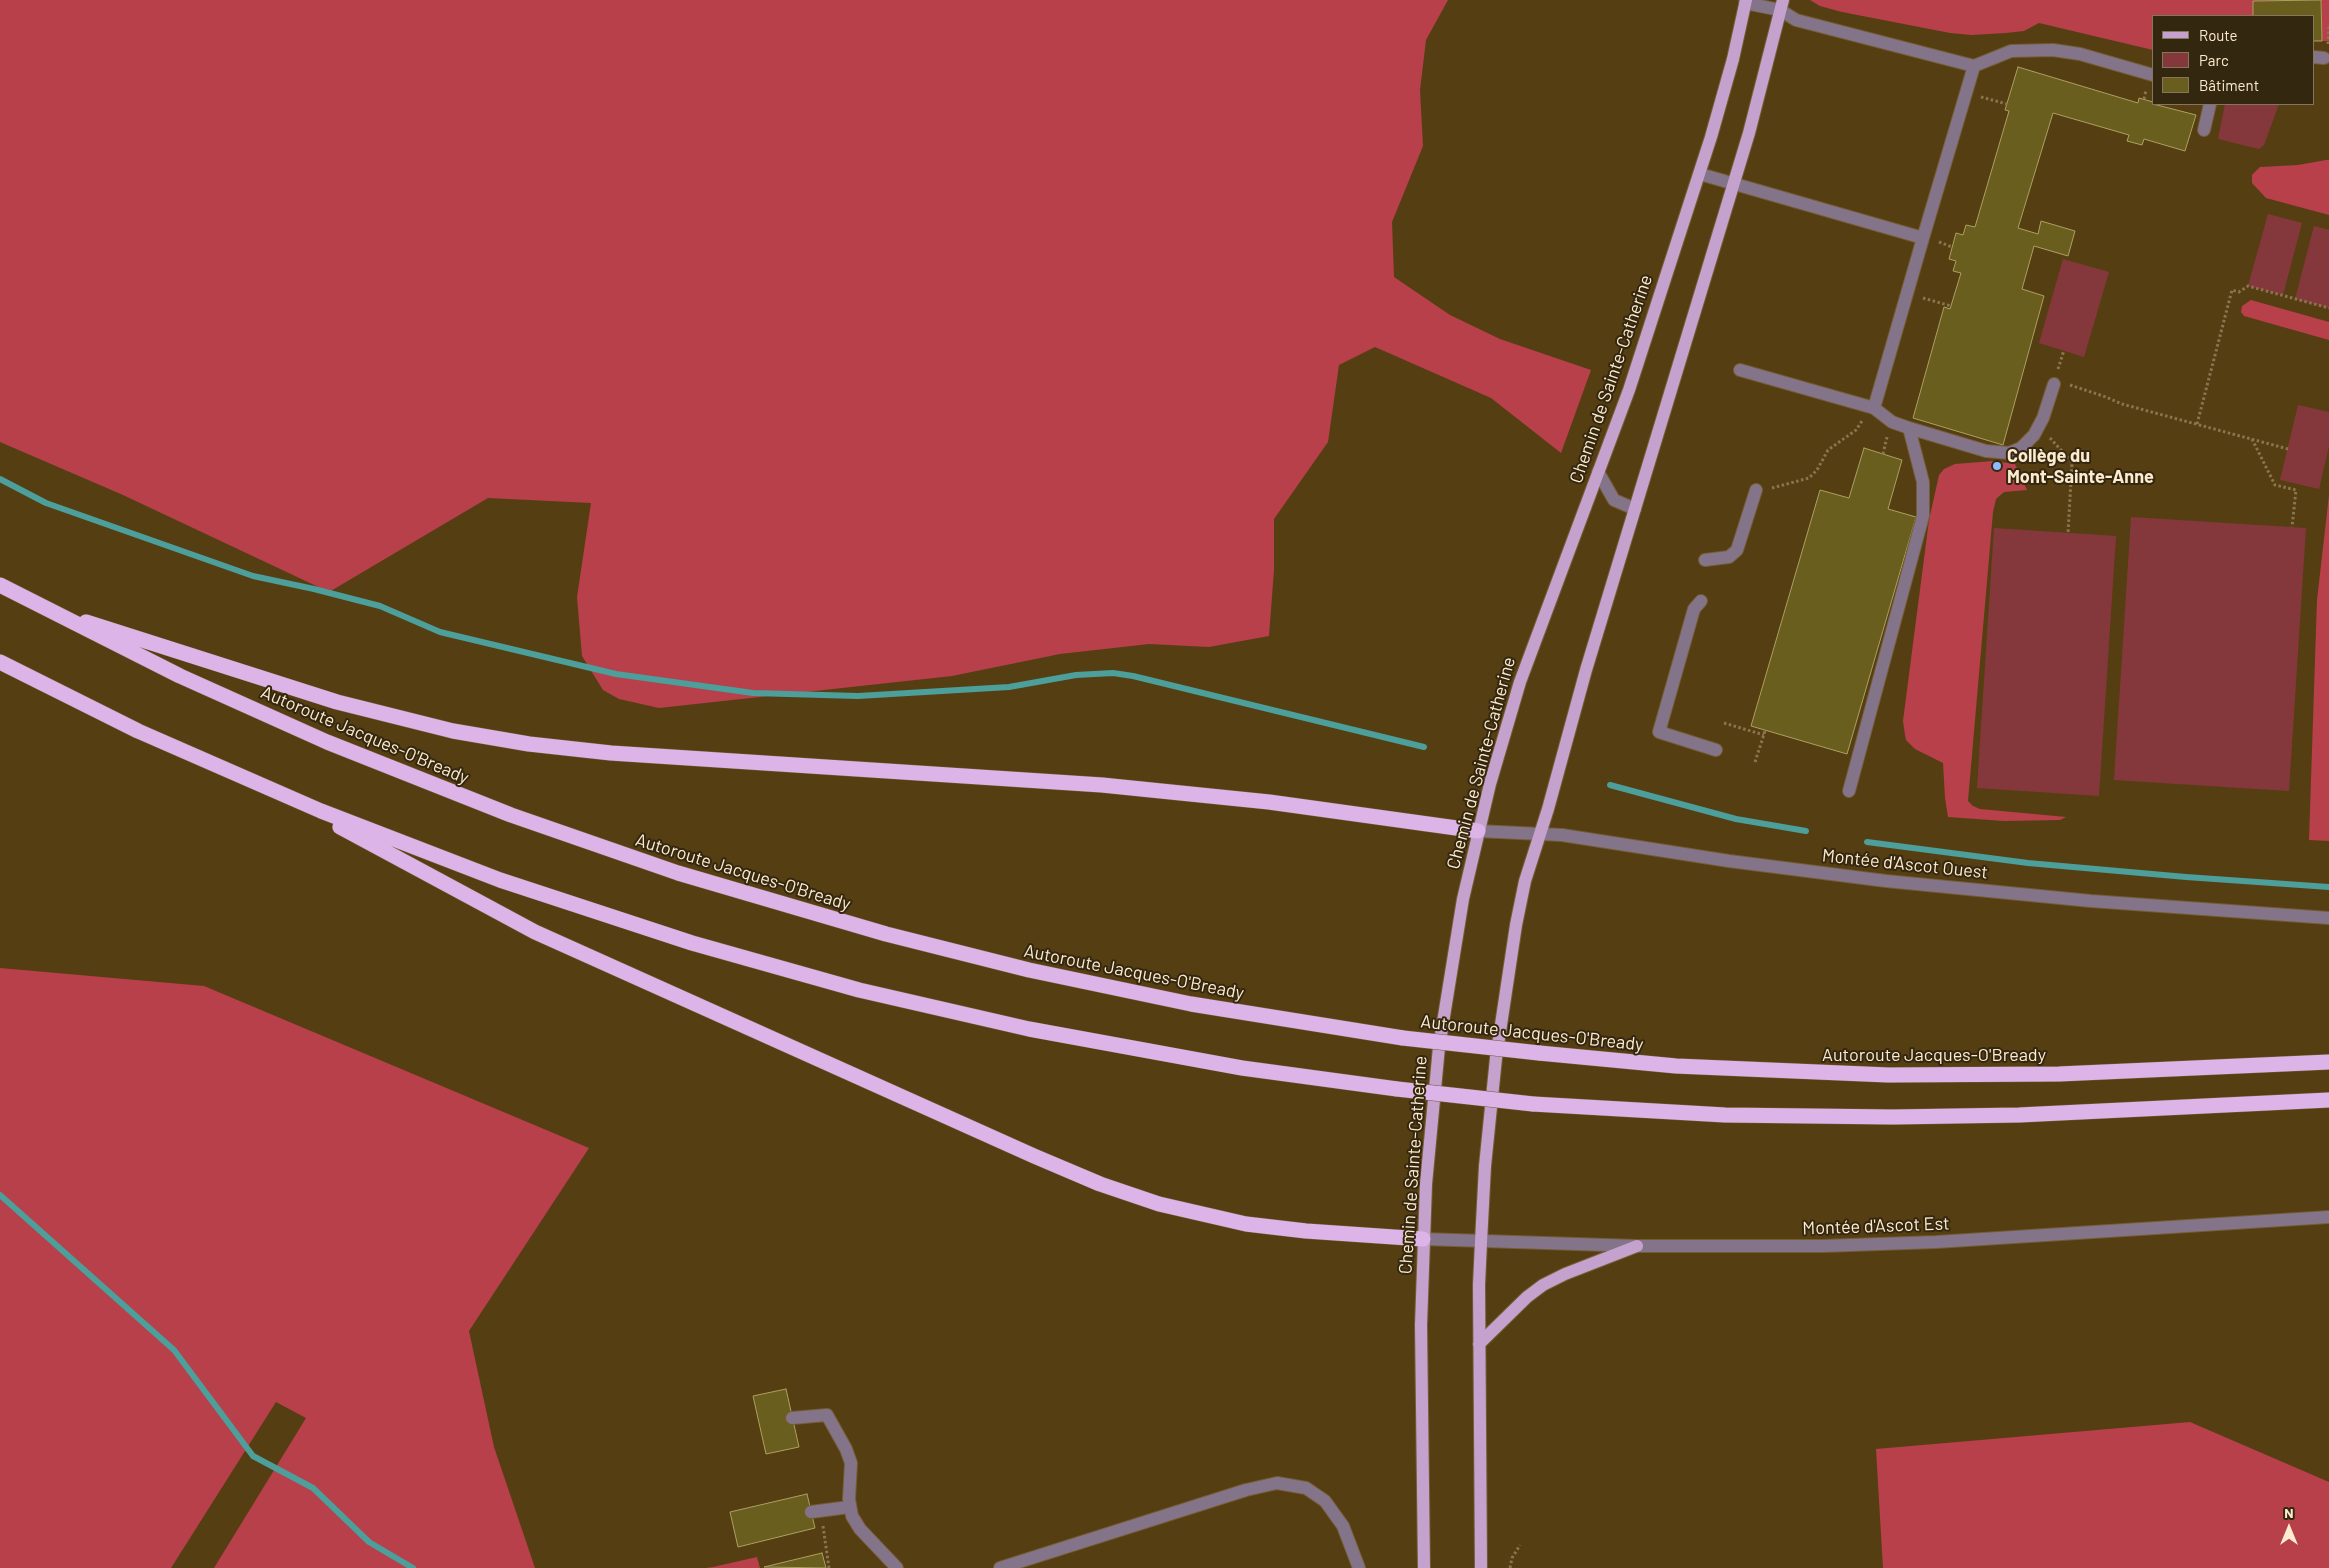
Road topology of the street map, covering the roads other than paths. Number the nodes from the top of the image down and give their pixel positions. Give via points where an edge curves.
1 (1746, 1) edge
2 (1782, 5) edge
3 (1974, 66) junction
4 (2152, 75) edge
5 (2210, 105) edge
6 (2204, 130) dead end
7 (1700, 174) junction
8 (1734, 183) junction
9 (1923, 238) junction
10 (1740, 370) dead end
11 (2058, 384) road end
12 (1874, 408) junction
13 (1909, 428) junction
14 (1598, 472) junction
15 (1756, 490) dead end
16 (1635, 509) junction
17 (1705, 560) dead end
18 (0, 585) edge
19 (1701, 601) dead end
20 (42, 608) junction
21 (0, 662) edge
22 (1716, 750) dead end
23 (270, 790) junction
24 (1849, 791) dead end
25 (1478, 831) junction
26 (1539, 834) junction
27 (2329, 918) edge
28 (2329, 1062) edge
29 (2329, 1100) edge
30 (2329, 1216) edge
31 (1423, 1239) junction
32 (1481, 1242) junction
33 (1637, 1246) junction
34 (1479, 1344) junction
35 (792, 1418) dead end
36 (849, 1507) junction
37 (816, 1511) road end
38 (897, 1568) edge
39 (1000, 1568) edge
40 (1359, 1568) edge
41 (1424, 1568) edge
42 (1481, 1568) edge

1 - 2 street
1 - 7 main road, Chemin de Sainte-Catherine
2 - 3 street via 1796,20
2 - 8 main road
3 - 4 street via 2011,51 2052,50 2080,54
3 - 9 street
5 - 6 street
7 - 8 street
7 - 14 main road, Chemin de Sainte-Catherine via 1629,390
8 - 9 street
8 - 16 main road
9 - 12 street
10 - 12 street
11 - 13 street via 2039,426 2025,445 2017,450 2004,453 1976,449
12 - 13 street via 1892,422
13 - 24 street via 1923,482 1923,516
14 - 16 street via 1614,500
14 - 25 main road, Chemin de Sainte-Catherine via 1528,659
15 - 17 street via 1737,550 1728,556
16 - 26 main road
18 - 20 highway, Autoroute Jacques-O'Bready
19 - 22 street via 1694,608 1659,732
20 - 25 highway via 338,702 482,737 603,752 988,776 1186,793
20 - 28 highway, Autoroute Jacques-O'Bready, bridge via 215,692 356,754 536,824 712,884 886,934 1055,976 1191,1004 1403,1038 1676,1066 1897,1075 2059,1074
21 - 23 highway via 121,723
23 - 29 highway, bridge via 396,841 548,896 692,943 822,980 995,1022 1273,1073 1533,1104 1725,1115 2019,1115
23 - 31 highway via 534,932 1100,1184 1168,1206 1246,1224 1306,1232
25 - 26 street, Montée d'Ascot Ouest
25 - 31 main road, Chemin de Sainte-Catherine via 1457,933 1439,1047
26 - 27 street, Montée d'Ascot Ouest via 1886,881 2091,901
26 - 32 main road via 1525,881 1505,987 1491,1099
30 - 33 street, Montée d'Ascot Est via 1893,1244
31 - 32 street, Montée d'Ascot Est
31 - 41 main road, Chemin de Sainte-Catherine
32 - 33 street, Montée d'Ascot Est
32 - 34 main road
33 - 34 main road via 1543,1285
34 - 42 main road
35 - 36 street via 828,1415 851,1463
36 - 37 street
36 - 38 street via 855,1522
39 - 40 street via 1260,1486 1284,1483 1313,1492 1330,1507 1348,1538

